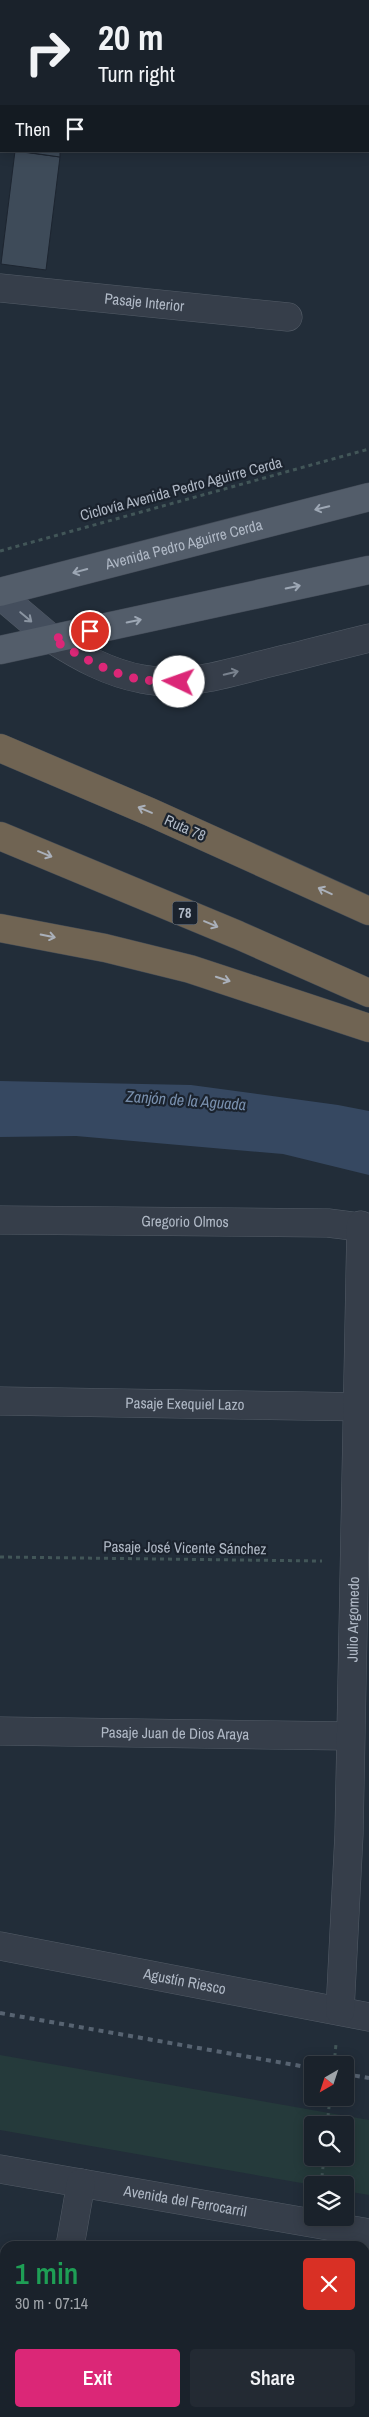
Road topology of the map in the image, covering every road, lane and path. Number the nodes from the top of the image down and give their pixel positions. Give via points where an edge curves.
1 (0, 288) edge
2 (288, 317) dead end
3 (369, 449) edge
4 (369, 497) edge
5 (0, 551) edge
6 (369, 570) edge
7 (0, 594) edge
8 (369, 638) edge
9 (52, 639) junction
10 (0, 650) edge
11 (0, 748) edge
12 (0, 836) edge
13 (369, 911) edge
14 (0, 928) edge
15 (369, 993) edge
16 (369, 1028) edge
17 (0, 1220) edge
18 (365, 1226) edge
19 (0, 1400) edge
20 (363, 1407) edge
21 (0, 1558) edge
22 (354, 1561) junction
23 (0, 1731) edge
24 (350, 1736) junction
25 (0, 1946) edge
26 (340, 2012) junction
27 (369, 2017) edge
28 (0, 2169) edge
29 (81, 2183) junction
30 (369, 2234) edge
31 (315, 2235) edge
32 (71, 2241) edge

1 - 2 street, Pasaje Interior
3 - 5 path, Ciclovía Avenida Pedro Aguirre Cerda
4 -> 7 main road, Avenida Pedro Aguirre Cerda
9 -> 6 main road
7 -> 9 main road
9 -> 8 street via 99,666 121,674 143,680 179,682 226,674
9 - 10 main road
13 -> 11 highway, Ruta 78
12 -> 15 highway, 78
14 -> 16 highway via 105,948 190,969
17 - 18 street, Gregorio Olmos
18 - 20 street, Julio Argomedo
19 - 20 street, Pasaje Exequiel Lazo
20 - 22 street, Julio Argomedo
21 - 22 path, Pasaje José Vicente Sánchez
22 - 24 street, Julio Argomedo
23 - 24 street, Pasaje Juan de Dios Araya
24 - 26 street, Julio Argomedo via 349,1834
25 - 26 street, Agustín Riesco
26 - 27 street, Agustín Riesco
28 - 29 street, Avenida del Ferrocarril
29 - 31 street, Avenida del Ferrocarril
29 - 32 street
30 - 31 street, Avenida del Ferrocarril

